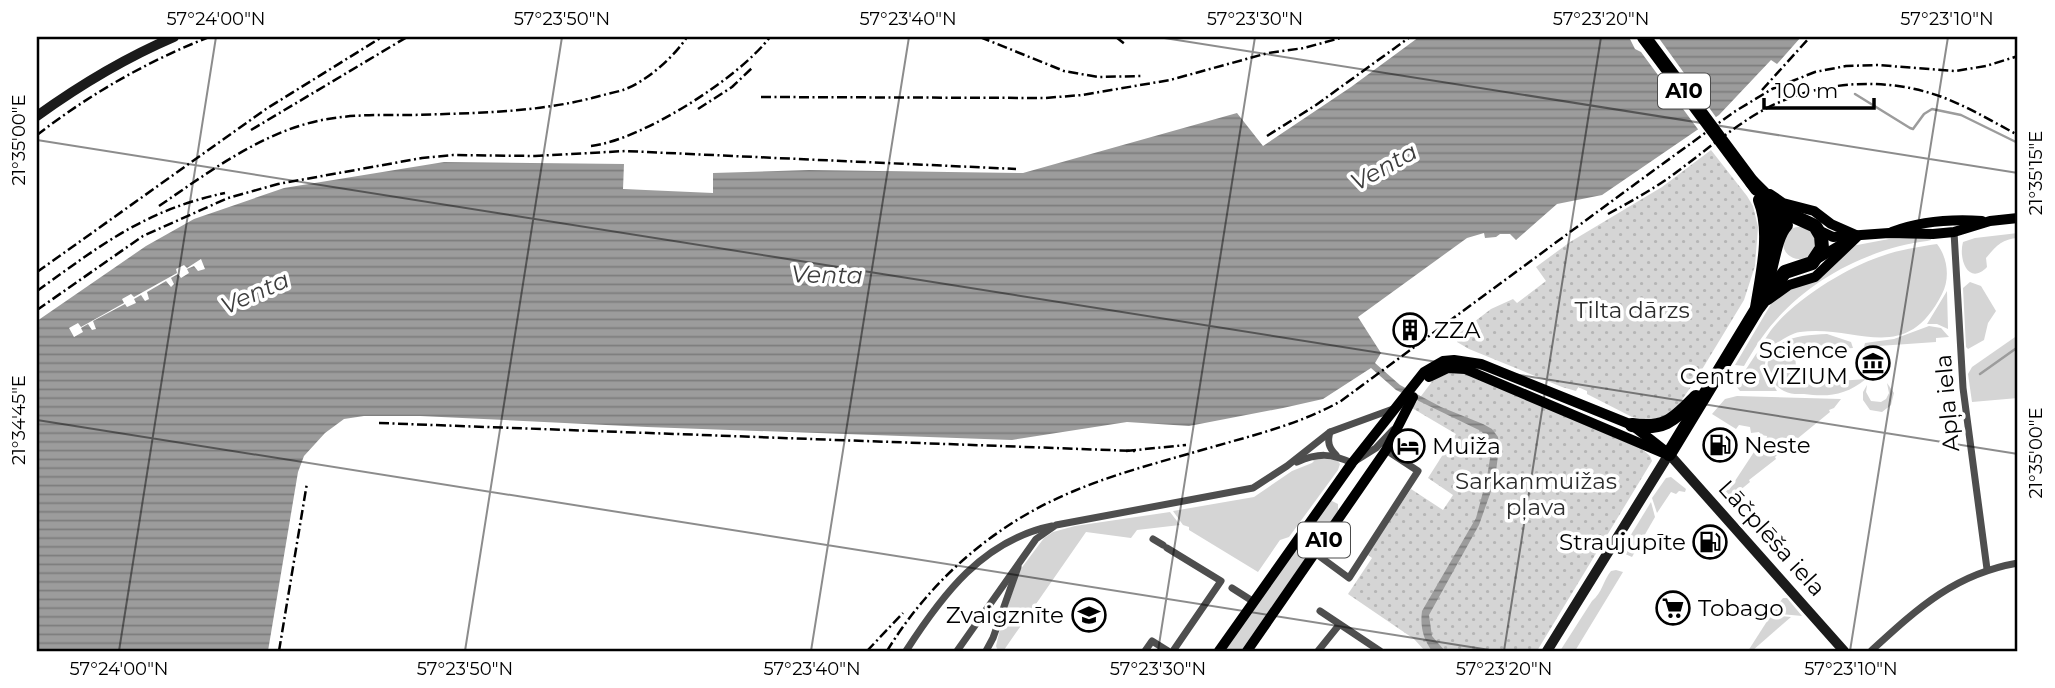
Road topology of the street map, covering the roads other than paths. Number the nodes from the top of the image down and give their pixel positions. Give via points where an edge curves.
1 (174, 37) edge
2 (1644, 37) edge
3 (37, 116) edge
4 (1752, 182) junction
5 (2018, 218) edge
6 (1959, 219) junction
7 (1805, 221) junction
8 (1990, 221) junction
9 (1818, 230) junction
10 (1954, 232) junction
11 (1779, 233) junction
12 (1889, 233) junction
13 (1858, 236) junction
14 (1777, 248) junction
15 (1817, 259) junction
16 (1800, 267) junction
17 (1757, 309) junction
18 (1714, 378) junction
19 (1417, 384) junction
20 (1402, 405) junction
21 (1632, 425) junction
22 (1397, 426) junction
23 (1330, 432) junction
24 (1386, 450) junction
25 (1669, 454) junction
26 (1336, 455) junction
27 (1352, 463) junction
28 (1287, 466) junction
29 (1056, 526) junction
30 (1153, 539) dead end
31 (1315, 553) junction
32 (1022, 558) junction
33 (2018, 563) edge
34 (1987, 569) junction
35 (1226, 585) junction
36 (1254, 602) junction
37 (1320, 611) dead end
38 (1339, 625) junction
39 (906, 651) edge
40 (957, 651) edge
41 (986, 651) edge
42 (1145, 651) edge
43 (1170, 651) edge
44 (1219, 651) edge
45 (1247, 651) edge
46 (1318, 651) edge
47 (1381, 651) edge
48 (1547, 651) edge
49 (1844, 651) edge
50 (1871, 651) edge

1 - 3 main road via 108,69
2 - 4 highway, A10
4 - 7 highway, A10 via 1780,210
4 - 11 highway, A10 via 1776,217
4 - 13 main road via 1783,203 1814,211
4 - 17 highway via 1765,220
5 - 8 main road
6 - 8 main road
6 - 10 main road
6 - 12 main road
7 - 9 highway, A10
7 - 11 highway via 1790,222
8 - 10 main road
9 - 13 main road via 1829,236
9 - 15 highway via 1823,242
10 - 12 main road
10 - 34 street, Apļa iela via 1963,388
11 - 14 highway, A10
12 - 13 main road
13 - 15 main road
13 - 17 main road via 1822,272 1789,285
14 - 16 highway via 1785,262
14 - 17 highway, A10
15 - 16 highway, A10
16 - 17 highway, A10 via 1785,272
17 - 18 highway, A10
18 - 21 highway, A10 via 1674,420 1655,427
18 - 25 highway, A10
19 - 20 main road, A10
19 - 21 main road, A10 via 1434,365 1470,361
19 - 25 main road, A10 via 1437,371 1465,369
20 - 22 main road, A10
20 - 23 street
20 - 27 main road, A10
21 - 25 main road
22 - 24 main road, A10
22 - 27 street via 1376,448
23 - 26 street via 1329,448
23 - 28 street
24 - 31 main road, A10
24 - 31 street via 1418,471 1349,578
25 - 48 main road
25 - 49 main road, Lāčplēša iela
26 - 27 street
26 - 28 street via 1311,456
27 - 36 main road, A10
28 - 29 street via 1253,488
29 - 32 street via 1036,540
29 - 39 street via 1027,531 964,575 933,608
30 - 35 street
31 - 45 main road, A10
32 - 40 street
32 - 41 street
33 - 34 street
34 - 50 street via 1932,598
35 - 36 street
35 - 43 street
36 - 44 main road, A10
37 - 38 street
38 - 46 street
38 - 47 street
42 - 43 street via 1152,641

